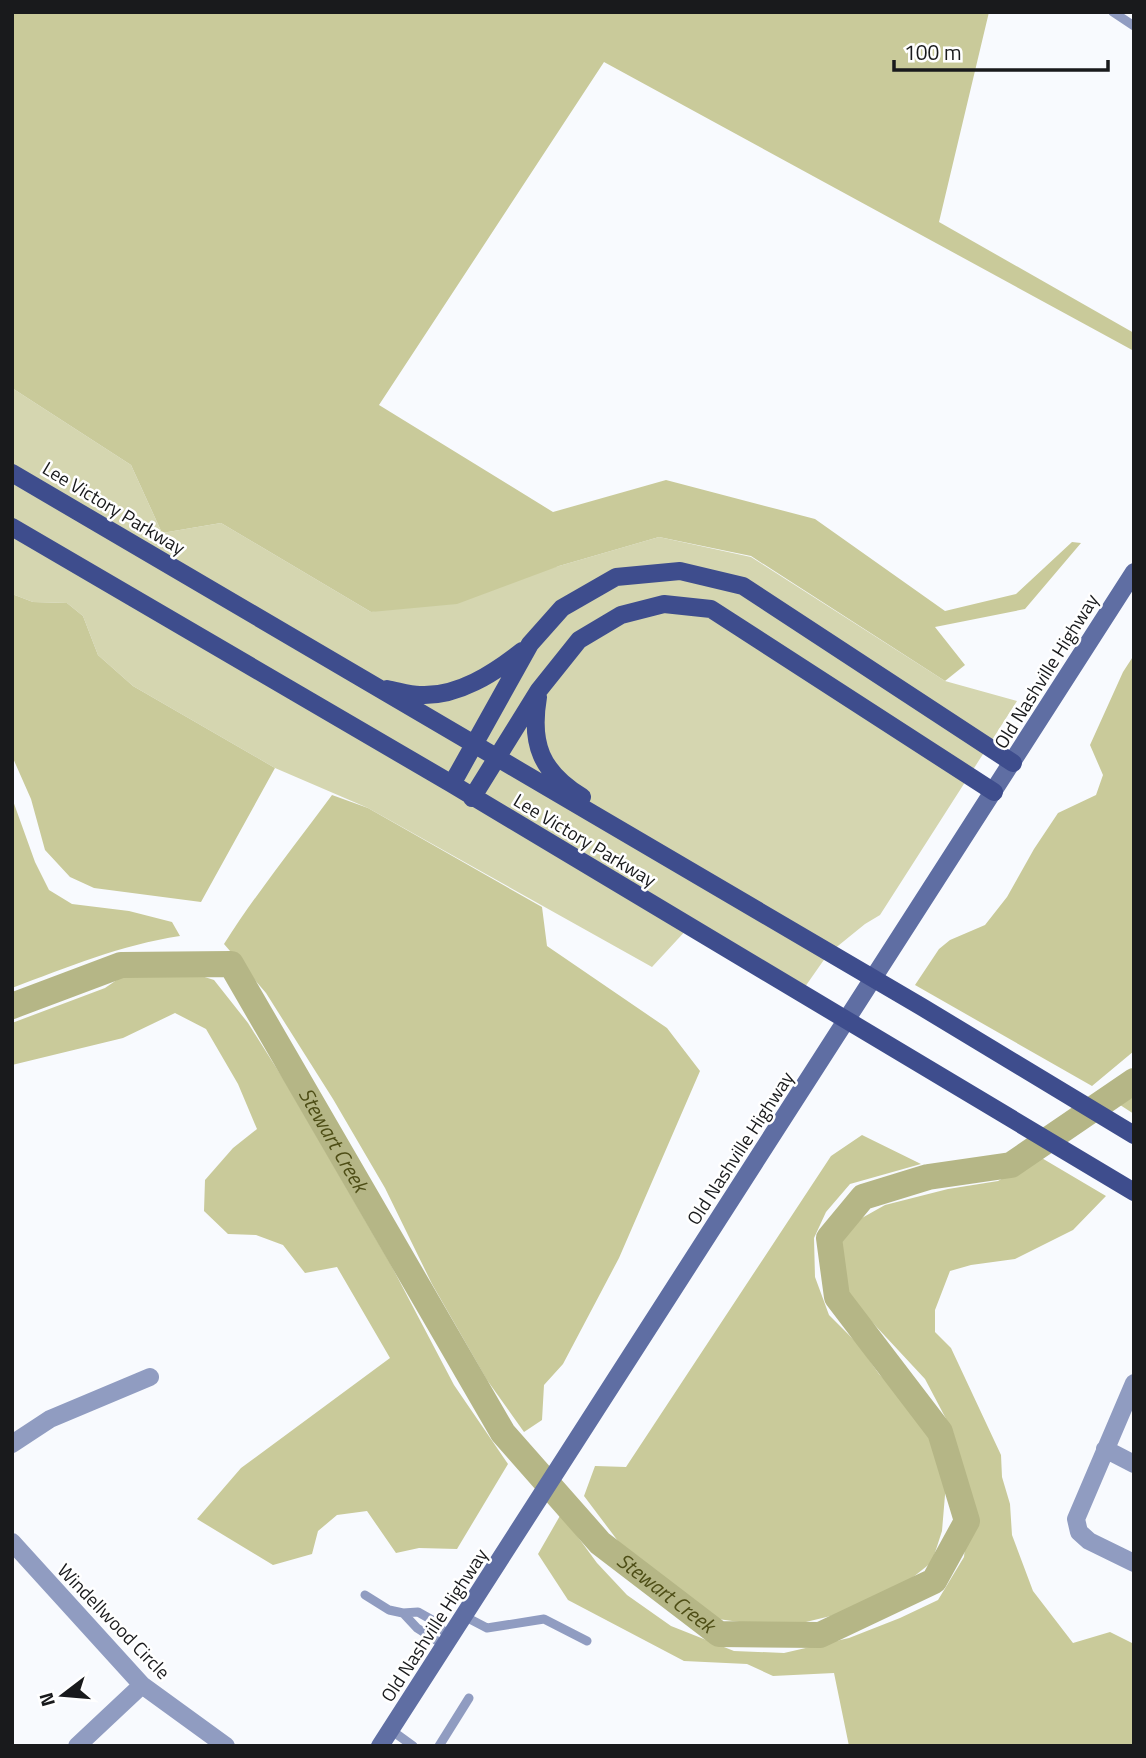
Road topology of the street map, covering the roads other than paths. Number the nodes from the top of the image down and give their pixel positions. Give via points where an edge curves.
1 (1113, 12) edge
2 (1134, 26) edge
3 (12, 473) edge
4 (12, 527) edge
5 (1134, 572) edge
6 (530, 644) junction
7 (375, 687) junction
8 (539, 690) junction
9 (474, 745) junction
10 (498, 757) junction
11 (1013, 763) junction
12 (452, 785) junction
13 (994, 792) junction
14 (472, 798) junction
15 (715, 887) junction
16 (1134, 1135) edge
17 (1130, 1190) edge
18 (150, 1377) dead end
19 (1134, 1382) edge
20 (12, 1444) edge
21 (1105, 1450) junction
22 (1134, 1464) edge
23 (12, 1542) edge
24 (1134, 1563) edge
25 (365, 1595) dead end
26 (403, 1613) junction
27 (464, 1616) junction
28 (587, 1641) dead end
29 (448, 1642) junction
30 (142, 1685) junction
31 (469, 1698) dead end
32 (391, 1730) junction
33 (77, 1746) edge
34 (226, 1746) edge
35 (380, 1746) edge
36 (413, 1746) edge
37 (439, 1746) edge

1 - 2 lane
3 - 7 main road, Lee Victory Parkway
4 - 12 main road, Lee Victory Parkway
5 - 11 main road, Old Nashville Highway
6 - 7 main road via 478,681 449,691 421,695
6 - 9 main road
6 - 11 main road via 562,608 616,577 680,571 743,586
7 - 9 main road, Lee Victory Parkway
8 - 10 main road
8 - 13 main road via 579,640 621,615 663,604 711,609
8 - 15 main road via 534,729 537,745 555,775 575,793 686,858
9 - 10 main road, Lee Victory Parkway
9 - 12 main road
10 - 14 main road
10 - 15 main road, Lee Victory Parkway
11 - 13 main road, Old Nashville Highway
12 - 14 main road, Lee Victory Parkway
13 - 27 main road, Old Nashville Highway
14 - 17 main road, Lee Victory Parkway
15 - 16 main road, Lee Victory Parkway
18 - 20 street via 50,1419
19 - 21 street
21 - 22 street
21 - 24 street via 1076,1519 1079,1532
23 - 30 street, Windellwood Circle
25 - 26 lane via 388,1610
26 - 29 lane via 417,1628
26 - 29 lane via 418,1612 434,1621
27 - 28 lane via 486,1628 544,1619
27 - 29 main road, Old Nashville Highway
29 - 32 main road, Old Nashville Highway
30 - 33 street
30 - 34 street, Windellwood Circle
31 - 37 lane
32 - 35 main road, Old Nashville Highway
32 - 36 lane

